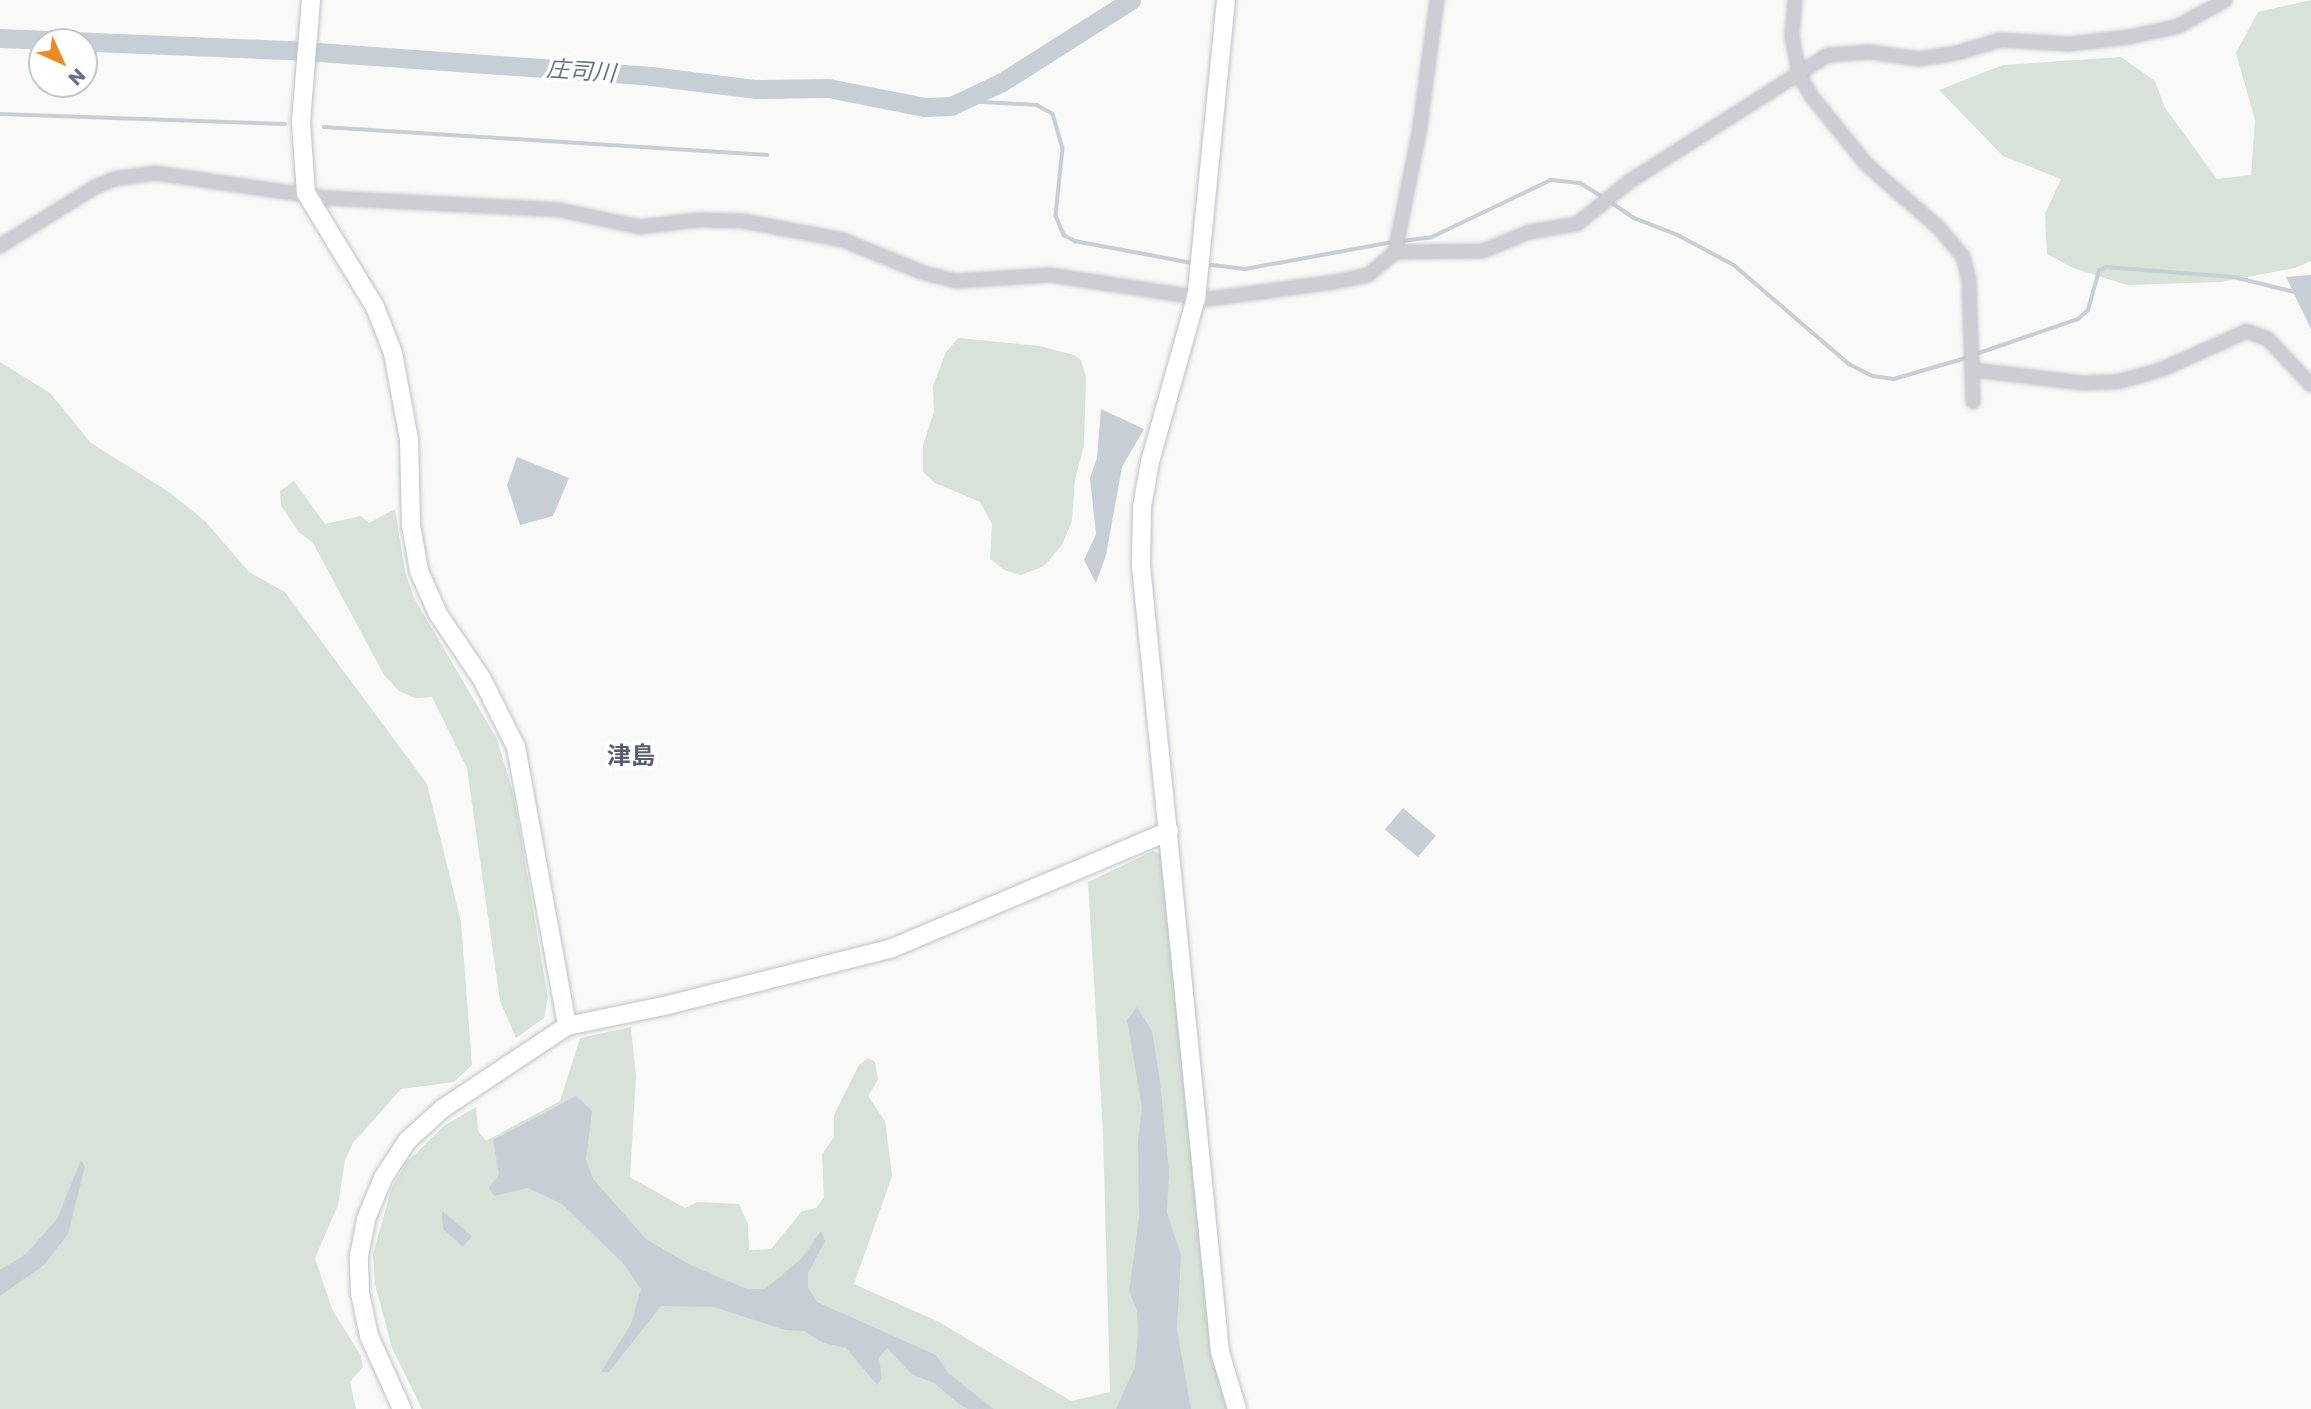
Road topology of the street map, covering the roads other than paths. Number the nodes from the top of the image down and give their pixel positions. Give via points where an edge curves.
1 (311, 0) edge
2 (1226, 0) edge
3 (1437, 0) edge
4 (1795, 0) edge
5 (2225, 0) edge
6 (1799, 74) junction
7 (306, 193) junction
8 (0, 246) edge
9 (1395, 252) junction
10 (1196, 298) junction
11 (1975, 370) junction
12 (2311, 385) edge
13 (1973, 402) dead end
14 (1169, 831) junction
15 (563, 1029) junction
16 (402, 1409) edge
17 (1237, 1409) edge

1 - 7 street via 301,149
2 - 10 street
3 - 9 street via 1419,133
4 - 6 street via 1792,37
5 - 6 street via 2179,26 2129,37 2069,44 2000,40 1957,54 1919,58 1842,52 1814,61
6 - 9 street via 1630,181 1577,224 1529,232 1483,251
6 - 11 street via 1843,139 1939,228 1963,257
7 - 8 street via 155,173 132,175 95,187
7 - 10 street via 327,198 561,210 640,227 734,220 844,240 955,281 1050,275
7 - 15 street via 375,307 393,353 409,439 411,525 419,571 438,614 482,679 516,747
9 - 10 street via 1368,275
10 - 14 street via 1142,507 1140,566
11 - 12 street via 2083,383 2117,382 2163,369 2247,331 2268,339
11 - 13 street
14 - 15 street via 890,949
14 - 17 street via 1220,1352
15 - 16 street via 442,1110 407,1141 383,1178 366,1219 359,1256 369,1336

